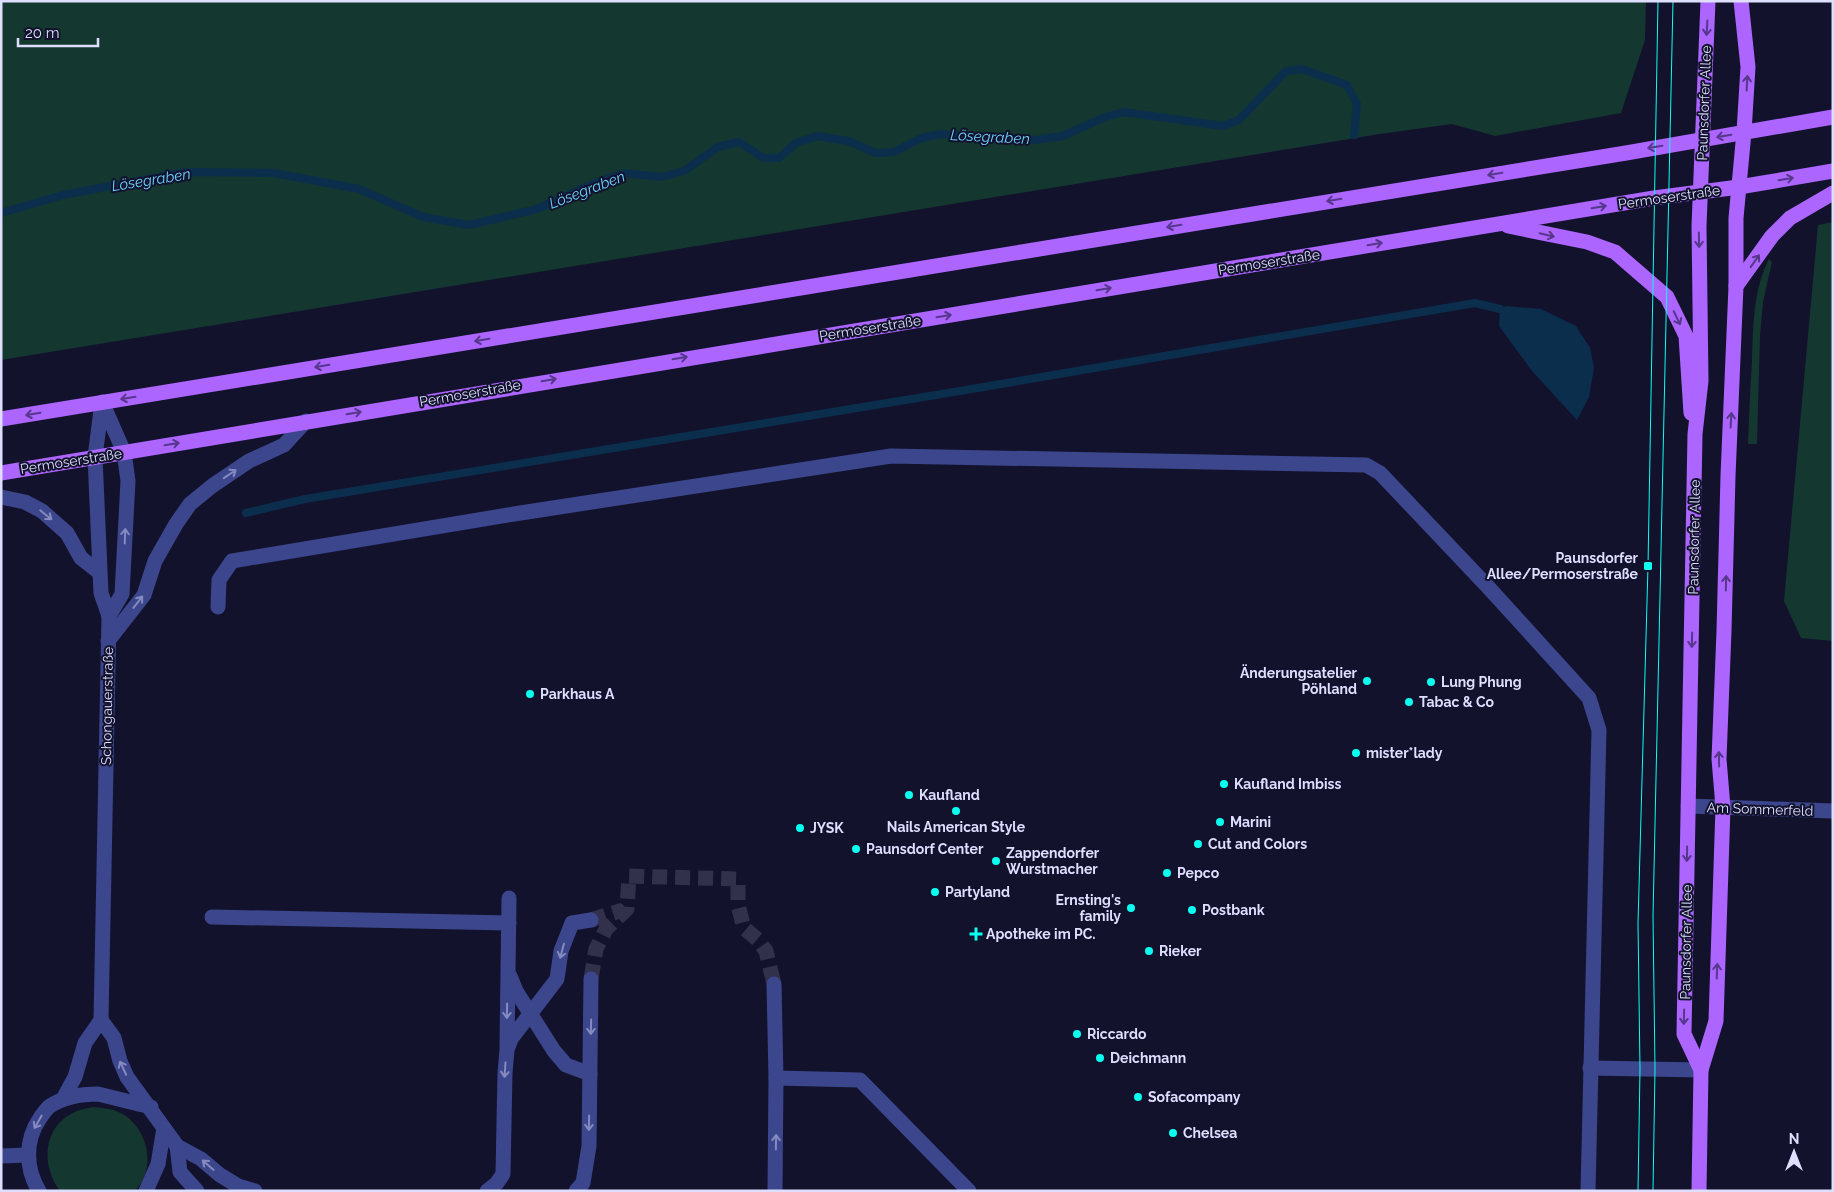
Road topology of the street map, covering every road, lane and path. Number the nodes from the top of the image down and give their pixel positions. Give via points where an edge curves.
1 (1708, 1) edge
2 (1742, 1) edge
3 (1833, 117) edge
4 (1744, 132) junction
5 (1703, 139) junction
6 (1833, 171) edge
7 (1739, 187) junction
8 (1700, 192) junction
9 (1833, 193) edge
10 (1499, 224) junction
11 (1736, 286) junction
12 (102, 402) junction
13 (1, 420) edge
14 (306, 421) junction
15 (1695, 434) junction
16 (124, 452) junction
17 (94, 457) junction
18 (1, 472) edge
19 (1, 497) edge
20 (99, 572) junction
21 (218, 607) dead end
22 (109, 616) junction
23 (108, 641) junction
24 (1688, 806) junction
25 (1723, 808) junction
26 (1833, 811) edge
27 (509, 898) dead end
28 (212, 917) dead end
29 (591, 920) tunnel mouth
30 (509, 923) junction
31 (508, 971) junction
32 (591, 979) tunnel mouth
33 (774, 984) tunnel mouth
34 (531, 1012) junction
35 (101, 1020) junction
36 (507, 1050) junction
37 (1590, 1068) junction
38 (1701, 1070) junction
39 (590, 1074) junction
40 (776, 1078) junction
41 (63, 1099) junction
42 (151, 1107) junction
43 (164, 1128) junction
44 (177, 1146) junction
45 (28, 1155) junction
46 (1, 1156) edge
47 (38, 1191) edge
48 (146, 1191) edge
49 (197, 1191) edge
50 (255, 1191) edge
51 (487, 1191) edge
52 (576, 1191) edge
53 (775, 1191) edge
54 (969, 1191) edge
55 (1588, 1191) edge
56 (1699, 1191) edge

1 -> 5 main road, Paunsdorfer Allee
4 -> 2 main road, Paunsdorfer Allee via 1748,67
3 - 4 main road
4 -> 5 main road
4 - 7 main road, Paunsdorfer Allee
5 - 8 main road, Paunsdorfer Allee
5 -> 12 main road
7 -> 6 main road, Permoserstraße
7 - 8 main road, Permoserstraße
7 - 11 main road, Paunsdorfer Allee
10 -> 8 main road, Permoserstraße
8 -> 15 main road, Paunsdorfer Allee via 1700,381
11 -> 9 main road via 1772,236 1790,218
14 -> 10 main road, Permoserstraße
10 -> 15 main road via 1587,242 1615,252 1667,297 1686,336 1689,407
25 -> 11 main road, Paunsdorfer Allee via 1719,759
12 -> 13 main road
12 - 16 street, Schongauerstraße
12 - 17 street
16 -> 14 main road, Permoserstraße
23 -> 14 street via 144,595 155,561 190,504 249,461 284,445
15 -> 24 main road, Paunsdorfer Allee
16 - 17 main road, Permoserstraße
22 -> 16 street, Schongauerstraße via 122,594 128,481
17 - 18 main road, Permoserstraße
17 - 20 street
19 -> 20 street via 25,502 42,511 67,533 81,558
20 - 22 street via 101,594
21 - 37 street via 219,580 232,560 891,456 1366,465 1380,473 1589,698 1599,730
22 - 23 street, Schongauerstraße
23 - 35 street, Schongauerstraße
24 - 25 street, Am Sommerfeld
24 -> 38 main road, Paunsdorfer Allee via 1684,1034
25 - 26 street, Am Sommerfeld
38 -> 25 main road, Paunsdorfer Allee via 1716,1022
27 - 30 street
28 - 30 street
29 -> 34 street via 572,923 561,951 557,979
30 - 31 street
31 - 34 street via 516,991
31 -> 36 street
32 -> 39 street
33 - 40 street
34 - 36 street via 510,1039
34 - 39 street via 566,1065
35 - 41 street via 85,1043 75,1077
42 -> 35 street via 127,1077 114,1038
36 -> 51 street via 503,1174
37 - 38 street
37 - 55 street
38 - 56 main road, Paunsdorfer Allee
39 -> 52 street via 589,1146 583,1184
53 -> 40 street
40 - 54 street via 860,1080
41 - 42 street via 98,1094
41 -> 45 street via 48,1107 38,1120 31,1134
42 - 43 street
43 - 44 street
43 - 48 street via 158,1164
44 - 49 street via 180,1172
50 -> 44 street via 238,1186 201,1158
45 - 46 street
45 - 47 street

